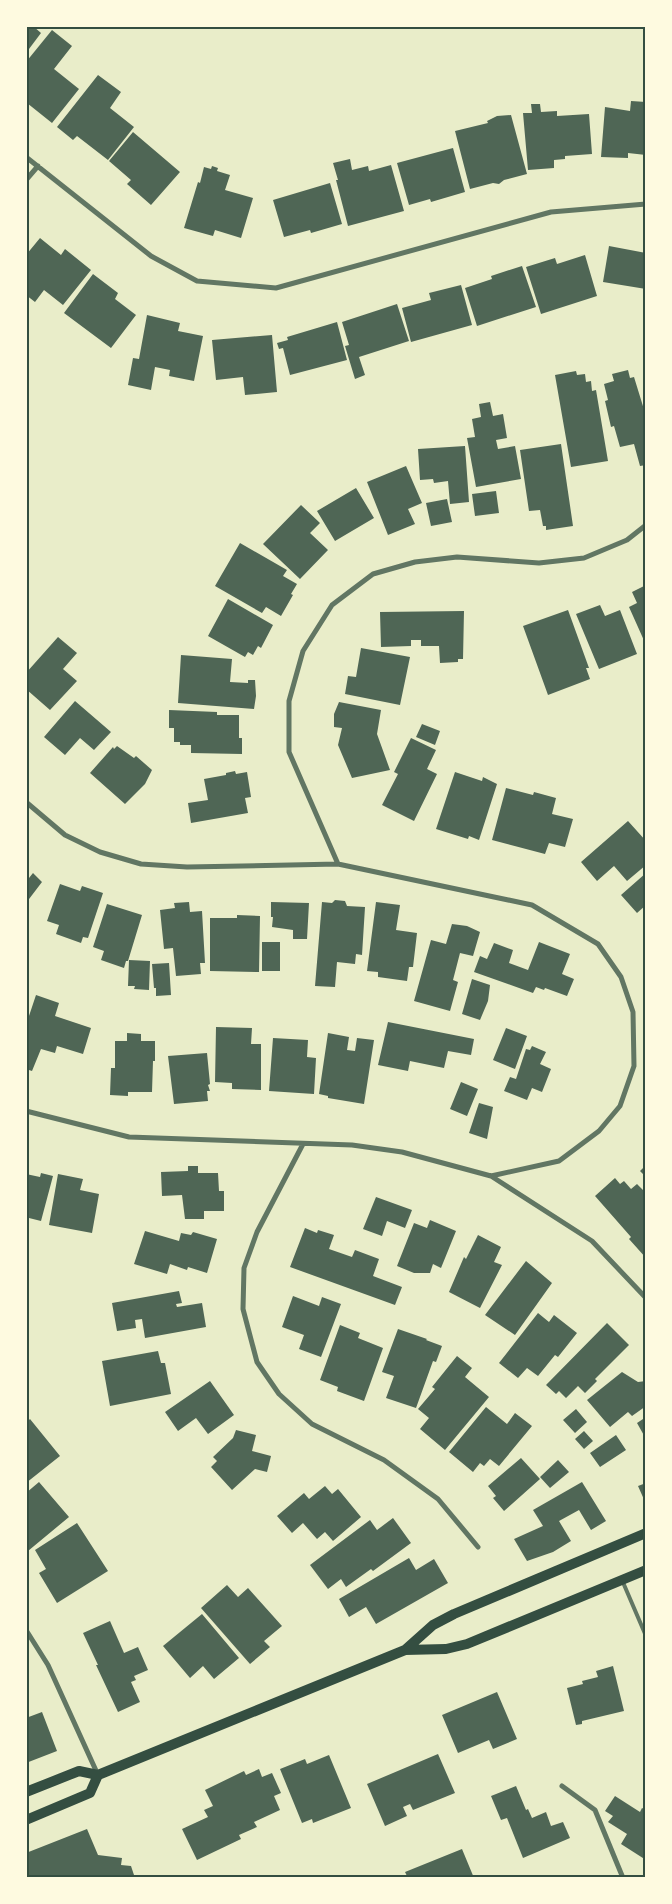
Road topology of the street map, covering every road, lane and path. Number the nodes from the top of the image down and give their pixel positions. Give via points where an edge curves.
1 (26, 157) edge
2 (38, 166) junction
3 (26, 180) edge
4 (646, 204) edge
5 (646, 525) edge
6 (26, 802) edge
7 (338, 864) junction
8 (26, 1111) edge
9 (303, 1144) junction
10 (491, 1176) junction
11 (646, 1298) edge
12 (646, 1533) edge
13 (478, 1547) dead end
14 (646, 1570) edge
15 (622, 1580) junction
16 (26, 1630) edge
17 (646, 1636) edge
18 (405, 1650) junction
19 (98, 1775) junction
20 (562, 1786) dead end
21 (26, 1792) edge
22 (26, 1820) edge
23 (623, 1878) edge

1 - 2 street
2 - 3 street
2 - 4 street via 151,256 197,281 276,288 551,212
5 - 7 street via 627,540 584,558 538,563 457,557 415,562 373,574 332,605 303,651 289,701 289,752
6 - 7 street via 65,835 100,852 142,864 187,867
7 - 10 street via 532,905 598,944 621,977 633,1012 634,1066 620,1106 599,1131 559,1161
8 - 9 street via 129,1138
9 - 10 street via 352,1145 402,1152
9 - 13 street via 257,1232 244,1268 243,1309 257,1362 278,1394 312,1424 384,1460 438,1499
10 - 11 street via 592,1241
12 - 18 main road via 454,1614 433,1626
14 - 15 main road
15 - 17 lane
15 - 18 main road via 466,1644 446,1649
16 - 19 street via 48,1665
18 - 19 main road
19 - 21 main road via 79,1771
19 - 22 main road via 90,1793
20 - 23 street via 595,1810

